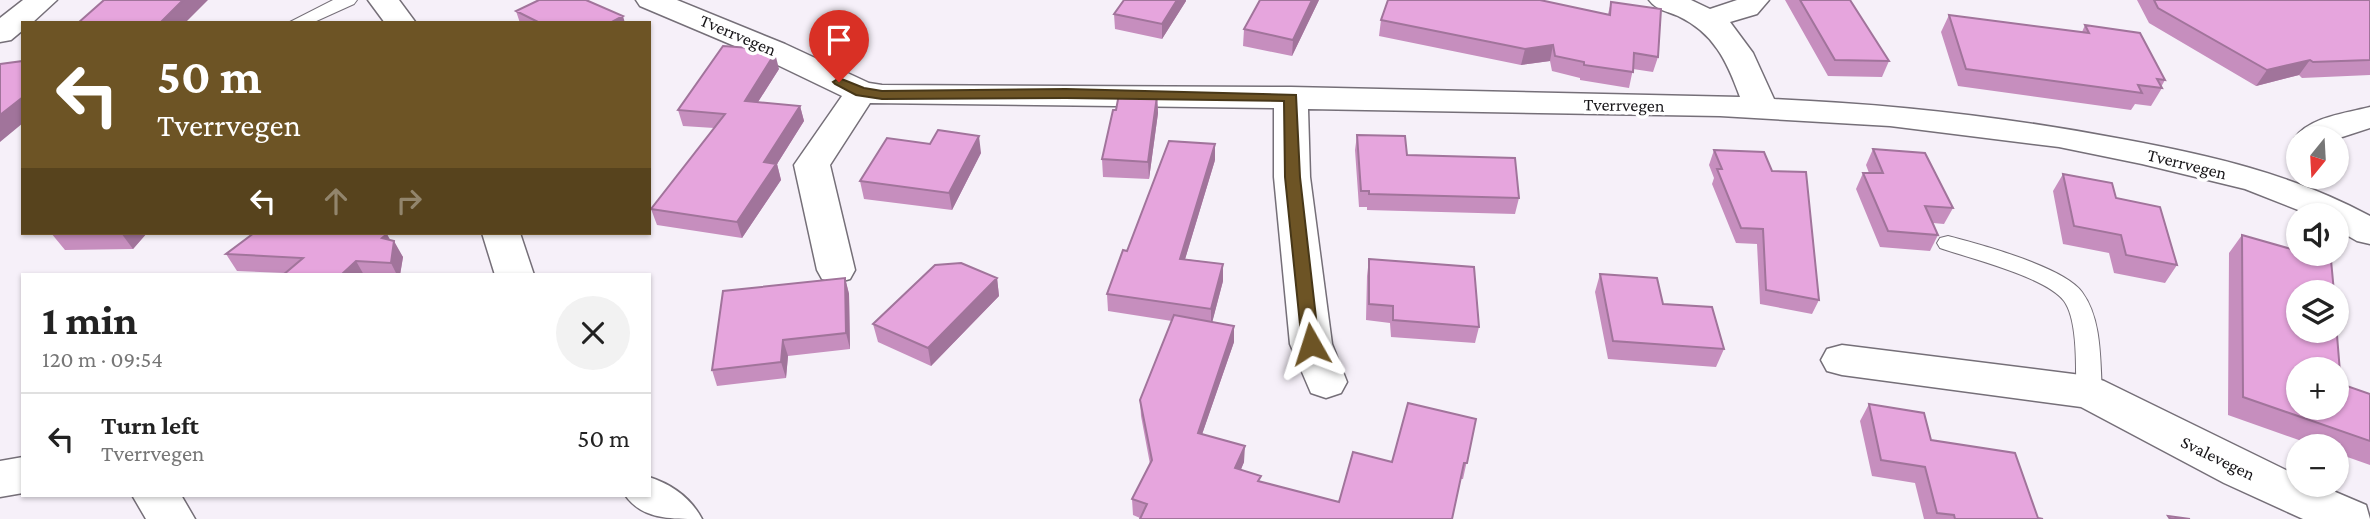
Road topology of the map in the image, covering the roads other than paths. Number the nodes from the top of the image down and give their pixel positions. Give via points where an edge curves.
1 (42, 0) edge
2 (348, 0) edge
3 (383, 0) edge
4 (650, 0) edge
5 (1664, 0) edge
6 (1755, 0) edge
7 (1709, 19) junction
8 (301, 21) edge
9 (399, 21) edge
10 (0, 33) edge
11 (861, 92) junction
12 (1291, 97) junction
13 (1760, 109) junction
14 (2370, 117) edge
15 (2338, 126) edge
16 (2286, 166) edge
17 (2271, 187) junction
18 (2370, 232) edge
19 (502, 235) edge
20 (1948, 243) dead end
21 (836, 270) dead end
22 (514, 273) edge
23 (1842, 360) dead end
24 (1326, 382) dead end
25 (2089, 392) junction
26 (21, 474) edge
27 (0, 479) edge
28 (156, 497) edge
29 (650, 497) edge
30 (172, 519) edge
31 (678, 519) edge
32 (2350, 519) edge

1 - 10 street
2 - 8 lane
3 - 9 street
4 - 11 street, Tverrvegen
5 - 7 street
6 - 7 street via 1746,8
7 - 13 street via 1738,54
11 - 12 street, Tverrvegen
11 - 21 street via 812,165
12 - 13 street, Tverrvegen
12 - 24 street via 1292,177 1311,344
13 - 17 street, Tverrvegen via 1876,115 2077,138 2212,168
14 - 15 street
16 - 17 street
17 - 18 street, Tverrvegen
19 - 22 street
20 - 25 lane via 2041,275 2072,295 2081,317
23 - 25 street, Svalevegen
25 - 32 street, Svalevegen via 2240,470
26 - 27 street
28 - 30 street
29 - 31 street

